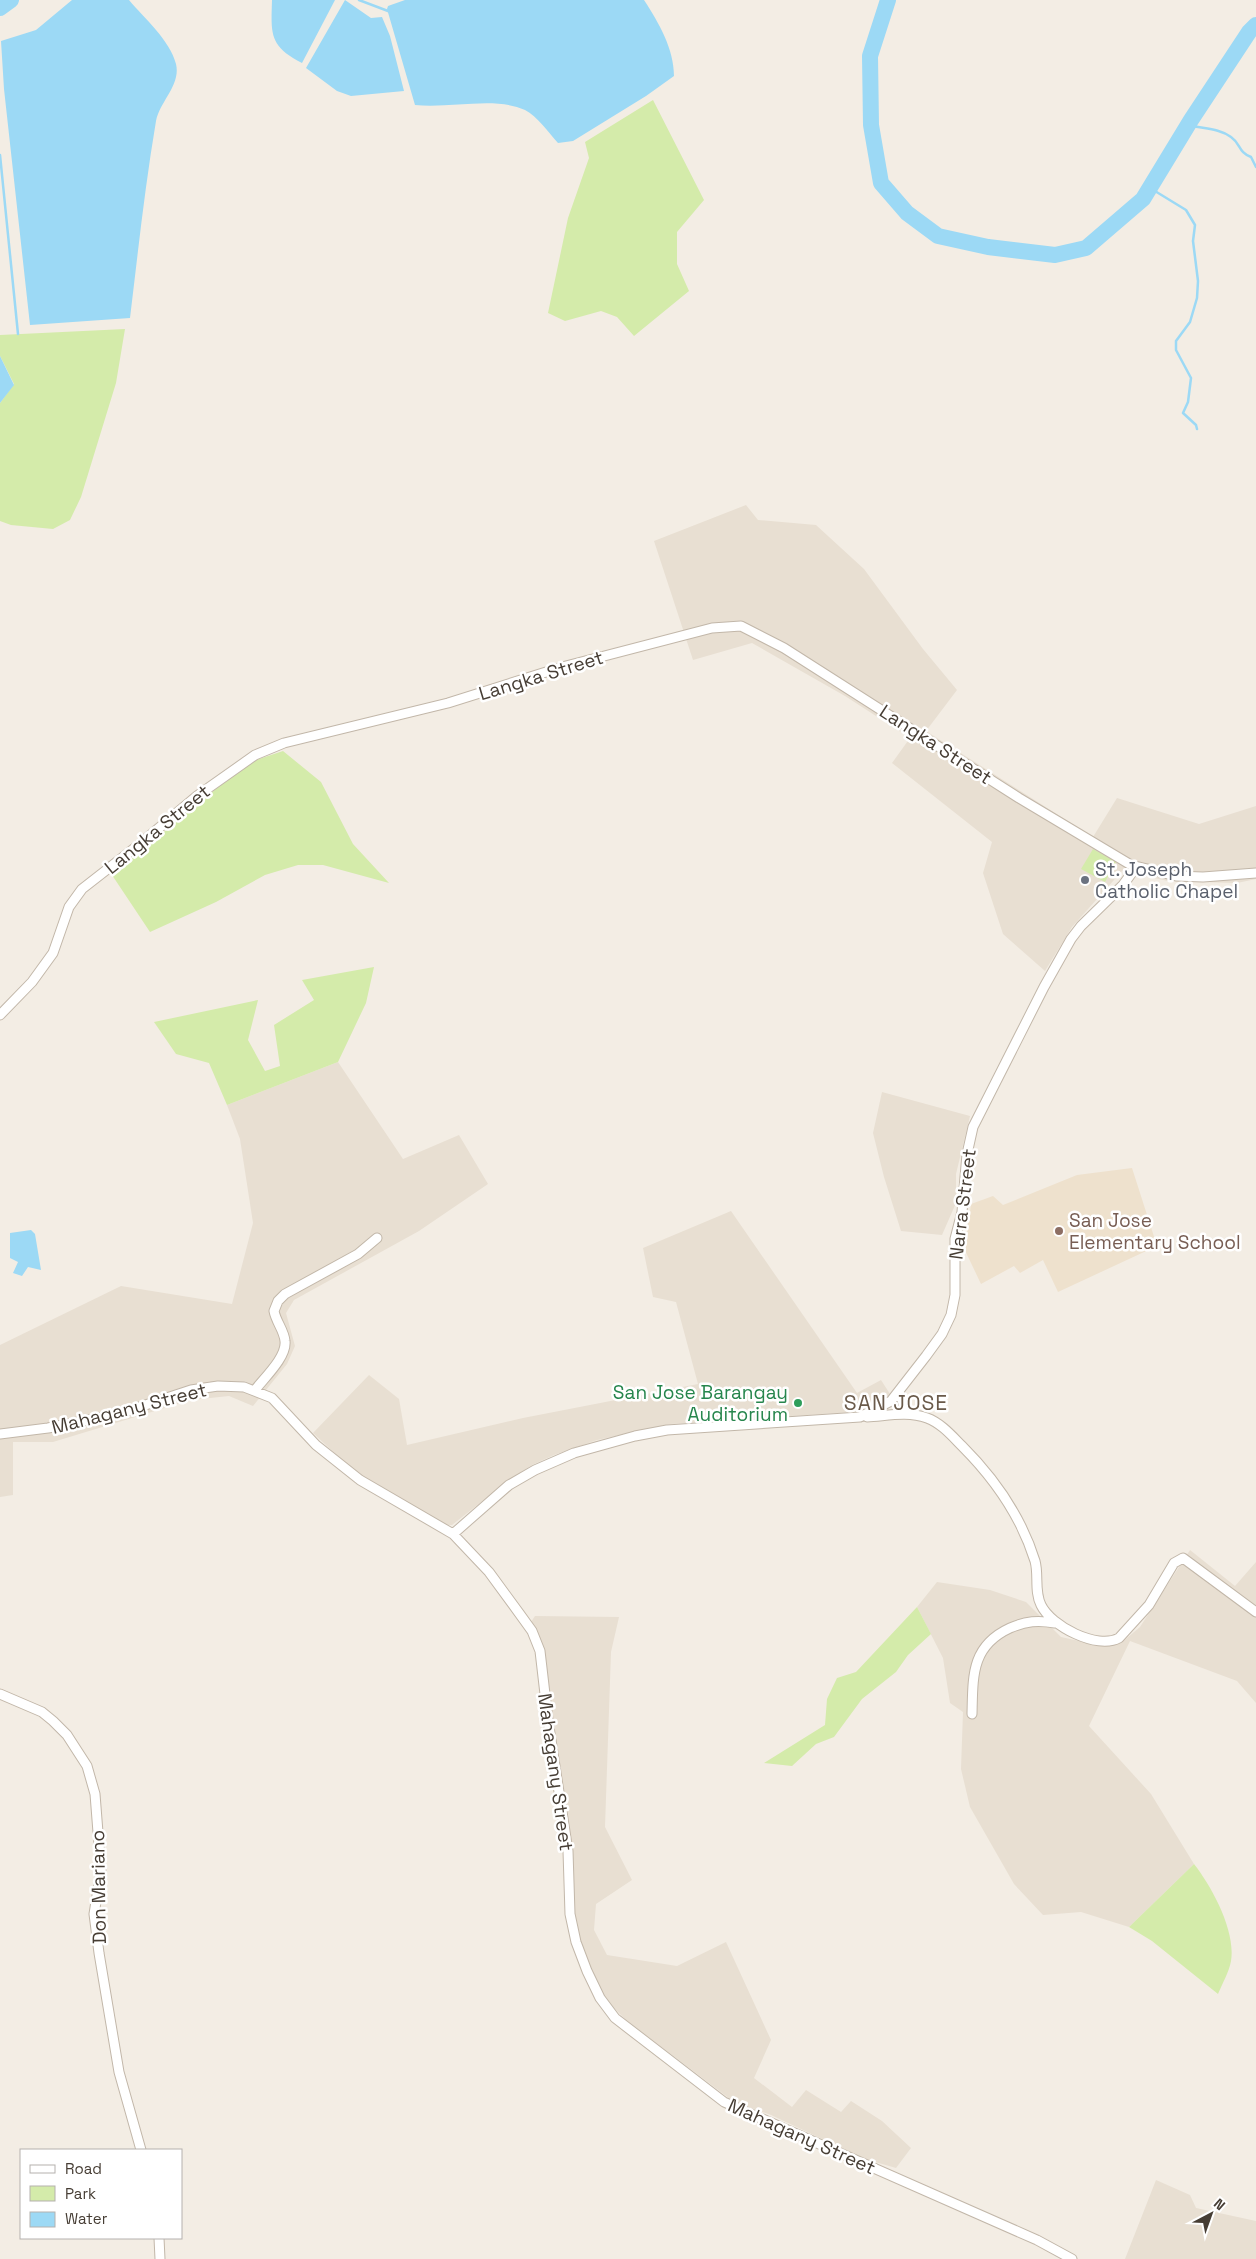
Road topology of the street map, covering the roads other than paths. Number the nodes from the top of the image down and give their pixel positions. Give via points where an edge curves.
1 (1136, 867) junction
2 (1256, 873) edge
3 (0, 1015) edge
4 (377, 1238) dead end
5 (254, 1390) junction
6 (899, 1392) junction
7 (907, 1414) junction
8 (860, 1417) junction
9 (0, 1434) edge
10 (453, 1534) junction
11 (1256, 1612) edge
12 (1055, 1623) junction
13 (0, 1694) edge
14 (972, 1714) dead end
15 (141, 2149) edge
16 (159, 2239) edge
17 (160, 2259) edge
18 (1072, 2259) edge

1 - 2 street via 1176,876
1 - 3 street, Langka Street via 1019,798 784,648 742,626 712,628 562,667 448,703 284,743 255,755 197,796 82,888 69,907 53,953 32,982
1 - 6 street, Narra Street via 1072,939 973,1127 962,1212 955,1239 956,1295 951,1315 938,1339
4 - 5 street via 358,1254 278,1301 274,1311 285,1348
5 - 9 street, Mahagany Street via 232,1386 191,1390 118,1414
5 - 10 street, Mahagany Street via 272,1398 316,1445 360,1480
6 - 7 street
6 - 8 street, Narra Street via 881,1408
7 - 8 street
7 - 12 street via 938,1424 986,1469 1013,1510 1035,1560 1038,1599 1046,1616
8 - 10 street, Narra Street via 667,1430 608,1443 574,1453 509,1485
10 - 18 street, Mahagany Street via 489,1572 520,1612 540,1651 568,1851 570,1914 587,1971 600,1998 615,2018 724,2102 1037,2240
11 - 12 street via 1183,1558 1174,1563 1141,1616 1114,1640 1092,1639
12 - 14 street via 1022,1623 996,1634 986,1644 975,1672
13 - 15 street, Don Mariano via 42,1712 53,1721 67,1735 87,1766 95,1794 101,1871 94,1914 99,1953 119,2072
16 - 17 street

